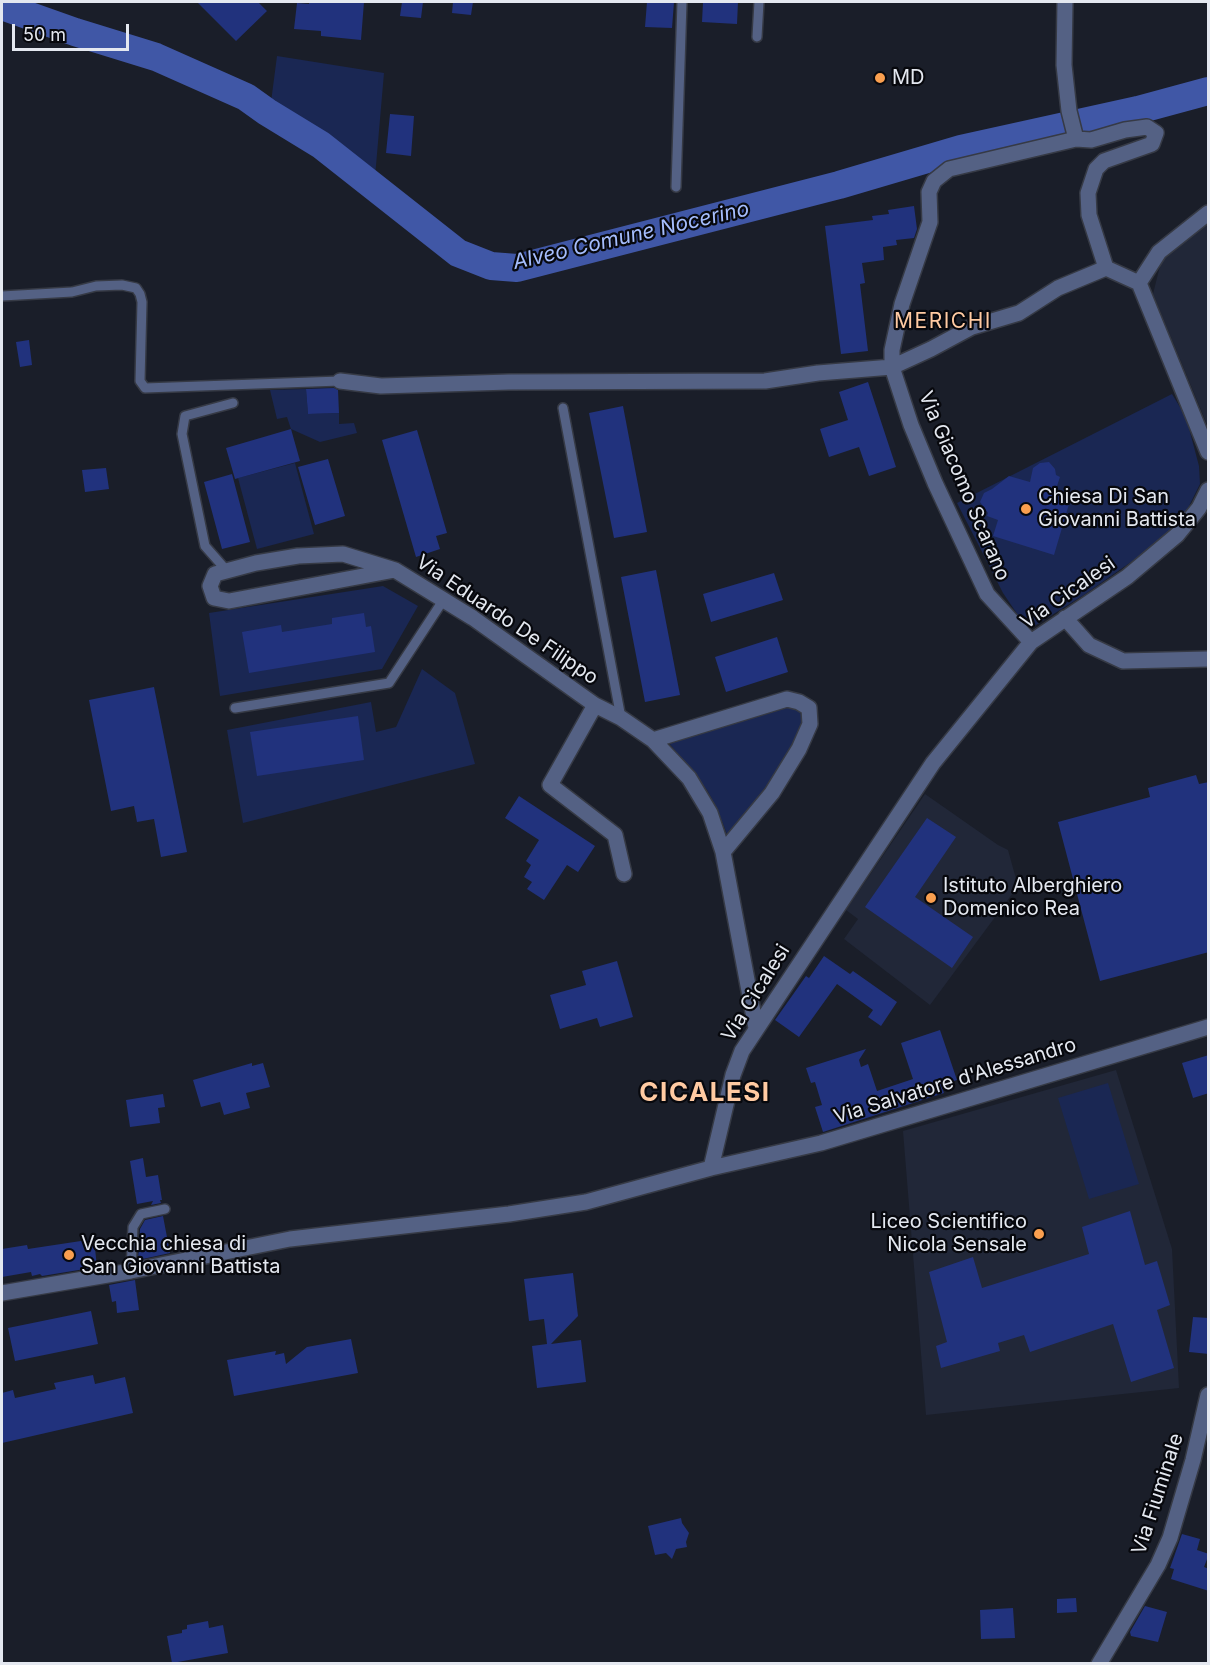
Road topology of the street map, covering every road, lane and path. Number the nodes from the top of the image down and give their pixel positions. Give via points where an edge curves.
1 (682, 2) edge
2 (759, 2) edge
3 (1065, 2) edge
4 (757, 37) dead end
5 (1075, 136) junction
6 (676, 187) dead end
7 (1209, 213) edge
8 (1106, 268) junction
9 (1139, 283) junction
10 (2, 296) edge
11 (892, 367) junction
12 (340, 381) joint
13 (233, 403) dead end
14 (563, 408) dead end
15 (1209, 452) edge
16 (1209, 490) edge
17 (1204, 508) edge
18 (395, 570) junction
19 (228, 571) junction
20 (444, 599) junction
21 (1065, 618) junction
22 (1032, 642) junction
23 (1209, 659) edge
24 (595, 705) junction
25 (234, 708) dead end
26 (621, 718) junction
27 (653, 740) junction
28 (723, 852) junction
29 (624, 874) dead end
30 (1209, 1027) edge
31 (756, 1028) junction
32 (711, 1168) junction
33 (165, 1209) dead end
34 (131, 1271) junction
35 (2, 1293) edge
36 (1209, 1395) edge
37 (1099, 1664) edge

1 - 6 lane
2 - 4 lane
3 - 5 street via 1064,65
5 - 8 street, Via Giacomo Scarano via 1091,141 1147,127 1156,133 1152,144 1104,160 1096,169 1088,193 1089,215
5 - 11 street, Via Giacomo Scarano via 949,169 934,181 929,192 930,222 902,304
7 - 9 street via 1159,252
8 - 9 street
8 - 11 street via 1058,288 1019,313 972,327
9 - 15 street
10 - 12 lane via 72,292 96,286 136,288 142,302 140,381 145,388
11 - 12 street via 765,381 381,386
11 - 22 street, Via Giacomo Scarano via 927,464 987,594
13 - 19 lane via 185,416 182,434 205,546
14 - 26 lane
16 - 17 street, Via Cicalesi
17 - 21 street, Via Cicalesi via 1127,577
18 - 19 street, Via Eduardo De Filippo via 343,554 298,556
18 - 19 street, Via Eduardo De Filippo via 229,601 214,598 210,586 214,574
18 - 20 street, Via Eduardo De Filippo
20 - 24 street, Via Eduardo De Filippo
20 - 25 lane via 389,683
21 - 22 street, Via Cicalesi
21 - 23 street via 1089,645 1123,661
22 - 31 street, Via Cicalesi via 933,763
24 - 26 street, Via Eduardo De Filippo
24 - 29 street, Via Eduardo De Filippo via 550,785 615,835
26 - 27 street, Via Eduardo De Filippo
27 - 28 street, Via Eduardo De Filippo via 688,778 710,813
27 - 28 street via 788,699 809,708 810,723 799,749 772,792
28 - 31 street, Via Eduardo De Filippo
30 - 32 street, Via Salvatore d'Alessandro via 821,1143
31 - 32 street, Via Cicalesi via 733,1075
32 - 34 street via 586,1202 290,1239
33 - 34 lane via 141,1214 133,1227
34 - 35 street
36 - 37 street, Via Fiuminale via 1170,1538

